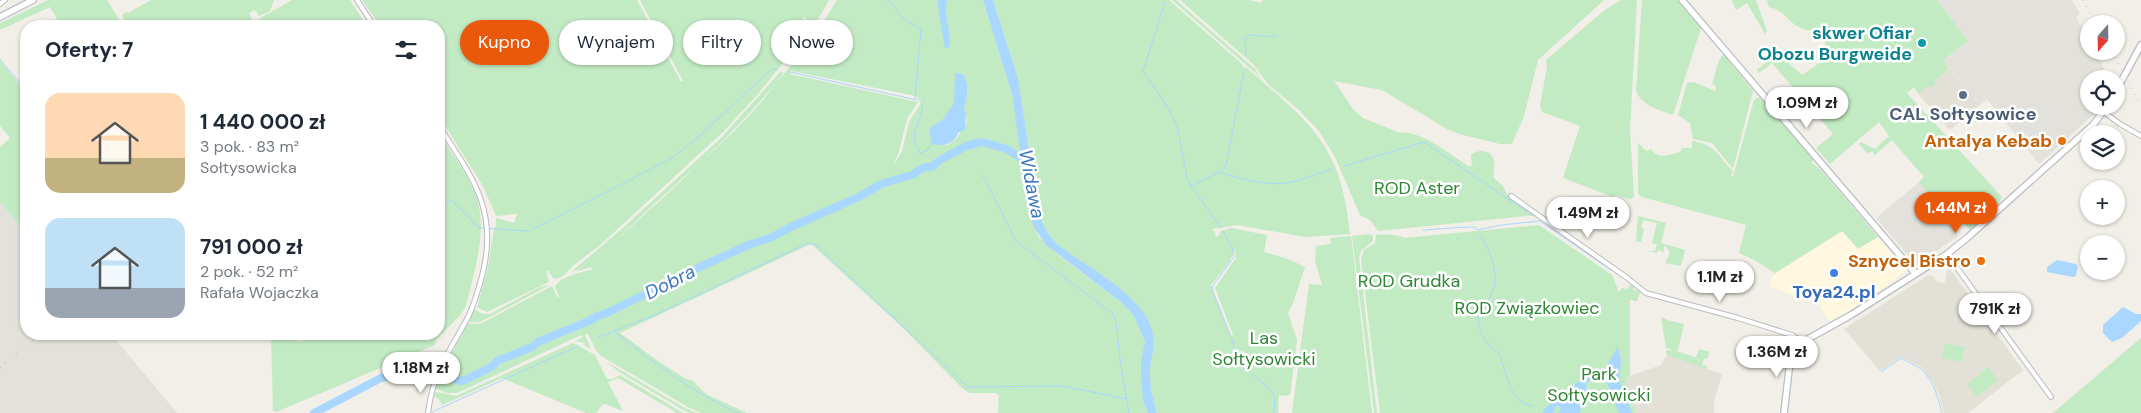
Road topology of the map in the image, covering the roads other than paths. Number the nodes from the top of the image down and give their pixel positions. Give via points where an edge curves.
1 (5, 0) edge
2 (33, 0) edge
3 (357, 0) edge
4 (1682, 0) edge
5 (0, 4) edge
6 (0, 17) edge
7 (370, 20) edge
8 (2141, 45) edge
9 (2125, 74) edge
10 (2100, 115) edge
11 (2112, 115) edge
12 (445, 135) edge
13 (2141, 136) edge
14 (1511, 196) dead end
15 (1947, 254) junction
16 (1915, 273) junction
17 (1804, 343) junction
18 (2051, 397) dead end
19 (428, 413) edge
20 (1784, 413) edge

1 - 5 street
2 - 6 street
3 - 7 street
4 - 16 street
8 - 9 street
10 - 15 street via 2081,136
11 - 13 street
12 - 19 street via 476,184 487,224 487,254 473,307 439,367
14 - 17 street via 1646,293 1792,335
15 - 16 street
15 - 18 street
16 - 17 street
17 - 20 street via 1789,370

